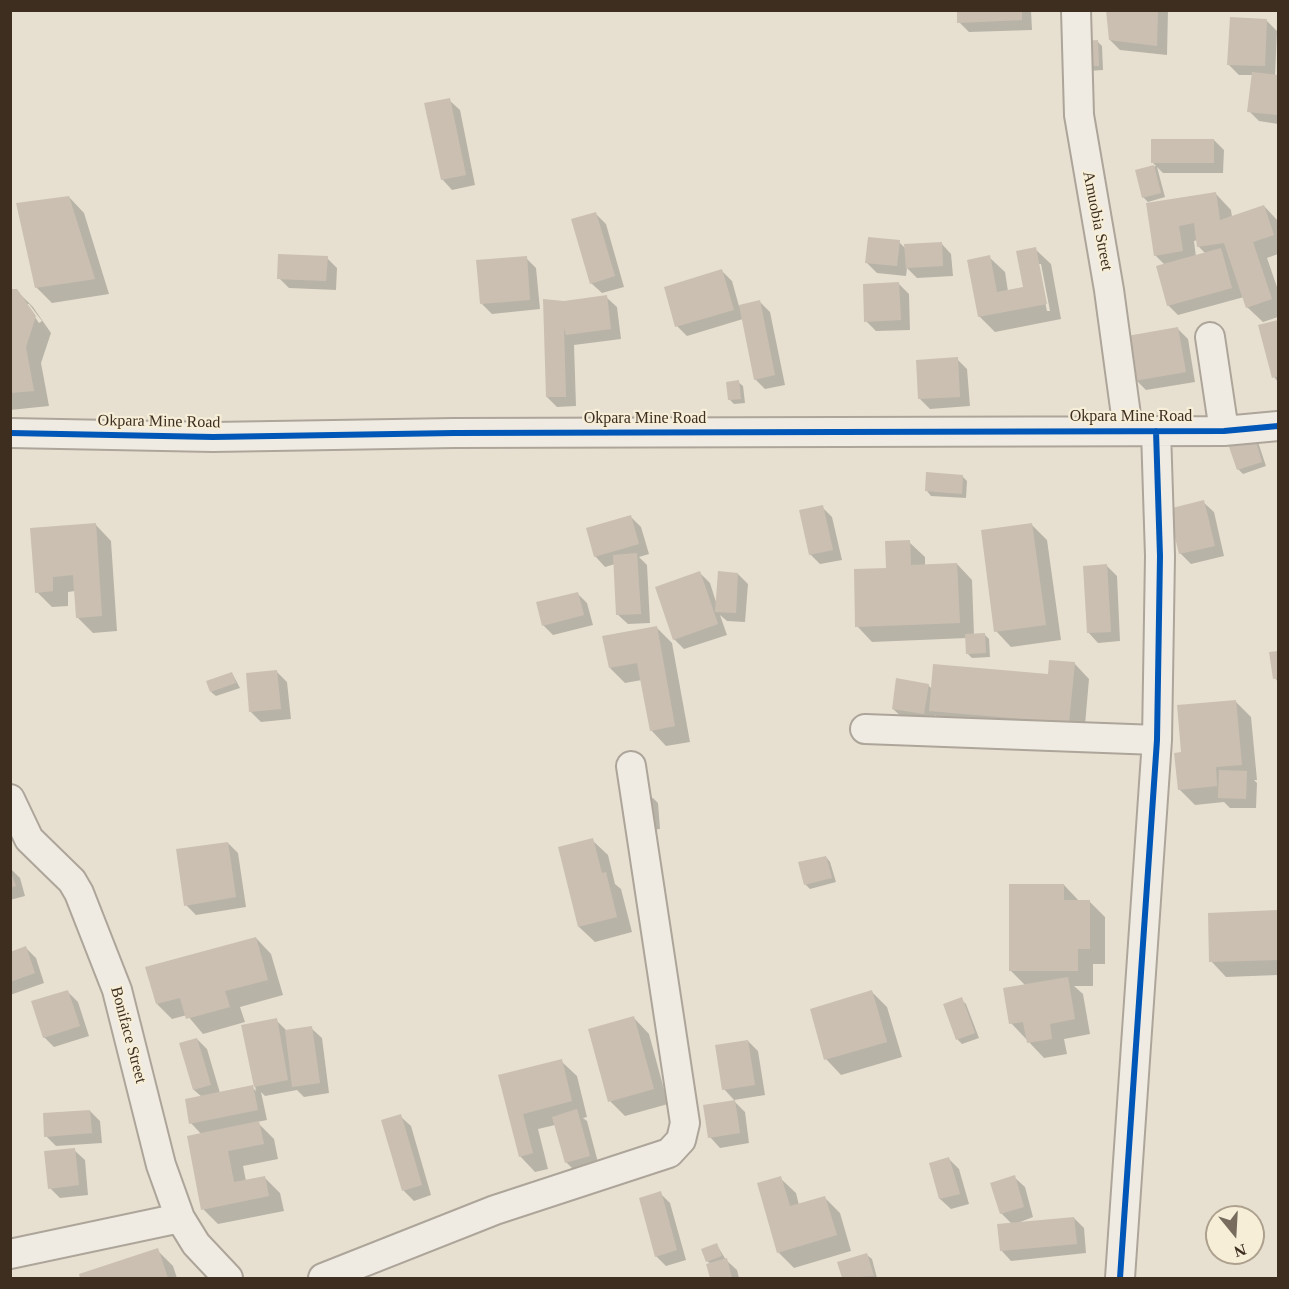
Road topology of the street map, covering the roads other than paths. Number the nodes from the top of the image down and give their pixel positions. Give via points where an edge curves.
1 (1076, 10) edge
2 (1210, 337) dead end
3 (1278, 426) edge
4 (1142, 430) junction
5 (1224, 430) junction
6 (10, 433) edge
7 (865, 729) dead end
8 (1157, 740) junction
9 (631, 765) dead end
10 (10, 800) edge
11 (180, 1218) junction
12 (10, 1254) edge
13 (228, 1278) edge
14 (323, 1278) edge
15 (1120, 1278) edge

1 - 4 street, Amuobia Street via 1078,115 1109,290
2 - 5 street
3 - 5 street, Okpara Mine Road
4 - 5 street, Okpara Mine Road
4 - 6 street, Okpara Mine Road via 213,437
4 - 8 street, Amuobia Street via 1160,556
7 - 8 street
8 - 15 street, Amuobia Street
9 - 14 street via 685,1123 681,1140 669,1153 495,1210
10 - 11 street, Boniface Street via 29,839 72,881 79,893 117,990 161,1165
11 - 12 street
11 - 13 street, Boniface Street via 196,1244

